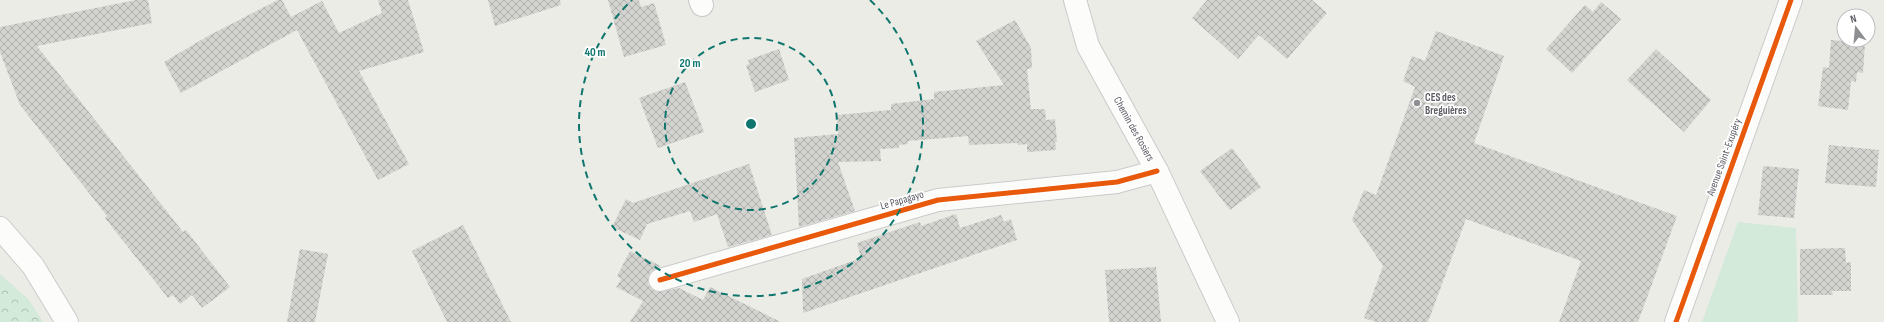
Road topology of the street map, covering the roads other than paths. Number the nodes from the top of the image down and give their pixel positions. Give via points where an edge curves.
1 (1075, 0) edge
2 (1791, 0) edge
3 (1157, 172) junction
4 (0, 228) edge
5 (660, 280) dead end
6 (67, 322) edge
7 (1228, 322) edge
8 (1676, 322) edge

1 - 3 street, Chemin des Rosiers via 1088,46
2 - 8 street, Avenue Saint-Exupéry
3 - 5 street, Le Papagayo via 1117,182 938,200
3 - 7 street, Chemin des Rosiers
4 - 6 street via 33,266

